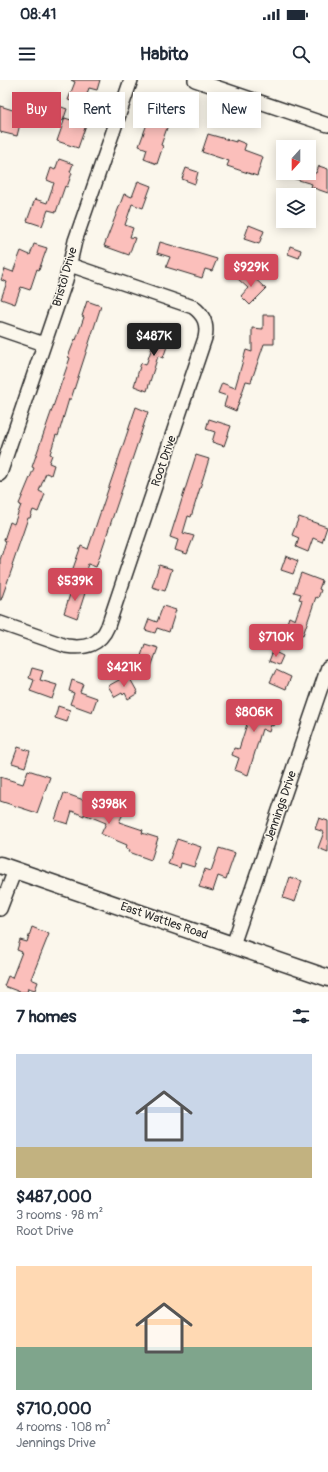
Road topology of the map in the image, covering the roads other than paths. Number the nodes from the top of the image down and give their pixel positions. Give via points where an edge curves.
1 (130, 80) edge
2 (195, 80) edge
3 (328, 125) edge
4 (70, 264) junction
5 (0, 329) edge
6 (44, 344) junction
7 (0, 474) edge
8 (0, 623) edge
9 (328, 667) edge
10 (7, 867) edge
11 (0, 909) edge
12 (233, 945) junction
13 (328, 978) edge

1 - 4 street, Bristol Drive via 75,241
2 - 3 street
4 - 6 street, Bristol Drive
4 - 8 street, Root Drive via 193,307 203,317 206,325 205,338 108,626 102,637 96,643 87,646 66,646
5 - 6 street
6 - 7 street, Bristol Drive
9 - 12 street, Jennings Drive
10 - 11 street
10 - 12 main road, East Wattles Road
12 - 13 main road, East Wattles Road

